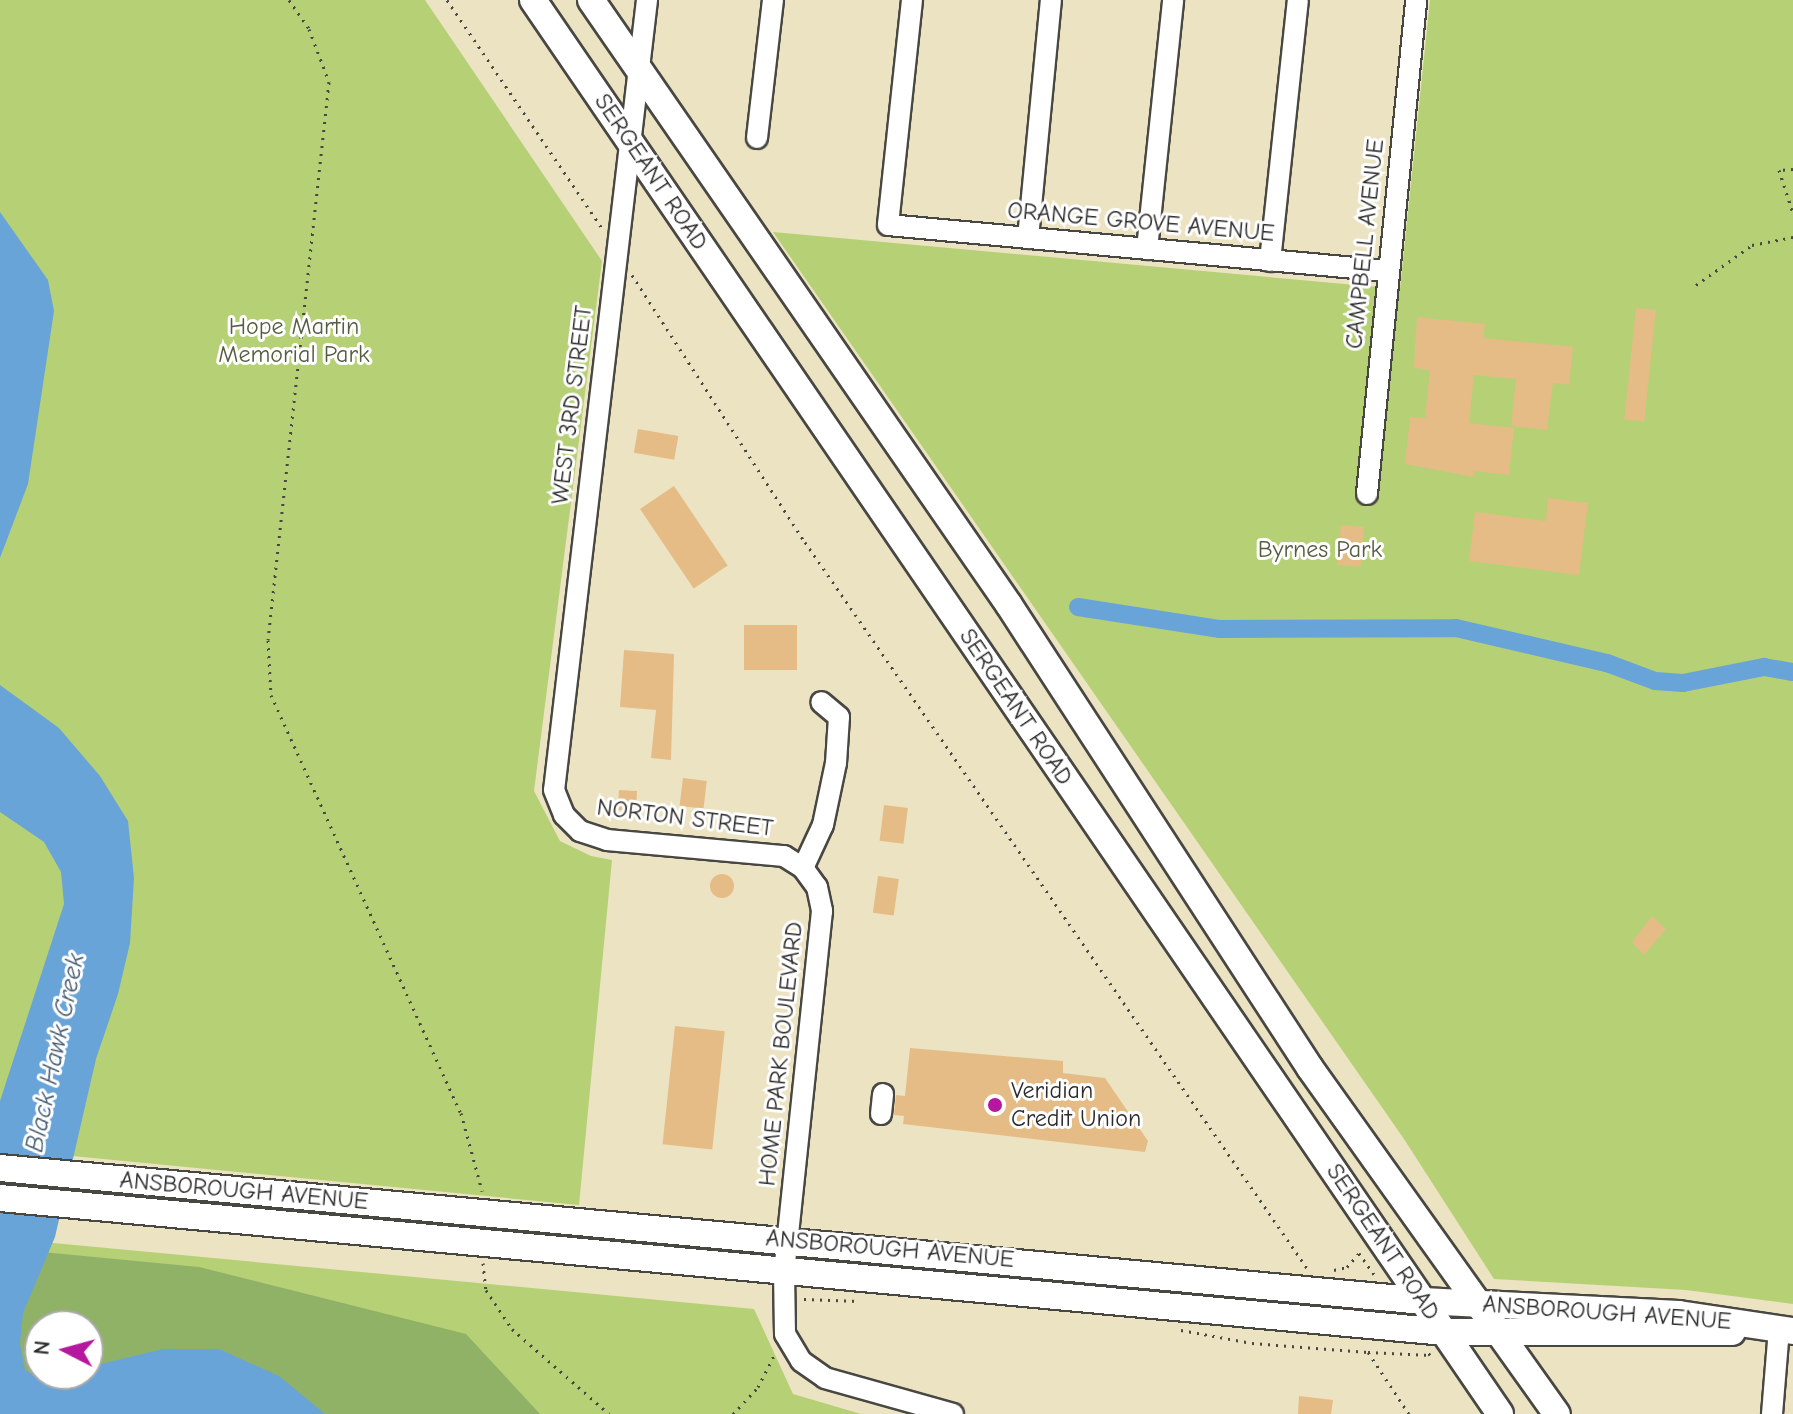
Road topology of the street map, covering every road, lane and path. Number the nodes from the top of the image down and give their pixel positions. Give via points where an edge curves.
1 (289, 0) edge
2 (447, 0) edge
3 (533, 0) edge
4 (591, 0) edge
5 (647, 0) edge
6 (773, 0) edge
7 (912, 0) edge
8 (1051, 0) edge
9 (1173, 0) edge
10 (1298, 0) edge
11 (1416, 0) edge
12 (640, 71) junction
13 (757, 138) dead end
14 (630, 142) junction
15 (1793, 169) edge
16 (1793, 213) edge
17 (605, 233) dead end
18 (1793, 237) edge
19 (1028, 238) junction
20 (1147, 249) junction
21 (1270, 261) junction
22 (1388, 271) junction
23 (637, 282) dead end
24 (1696, 285) dead end
25 (1367, 494) dead end
26 (821, 702) dead end
27 (564, 815) joint
28 (803, 868) junction
29 (0, 1168) edge
30 (0, 1198) edge
31 (484, 1212) junction
32 (788, 1239) junction
33 (483, 1243) junction
34 (1364, 1260) dead end
35 (1309, 1270) dead end
36 (1322, 1270) dead end
37 (784, 1271) junction
38 (1423, 1301) junction
39 (1480, 1303) junction
40 (1786, 1330) edge
41 (1502, 1333) junction
42 (785, 1334) junction
43 (1434, 1339) junction
44 (609, 1414) edge
45 (733, 1414) edge
46 (953, 1414) edge
47 (1409, 1414) edge
48 (1500, 1414) edge
49 (1557, 1414) edge
50 (1772, 1414) edge

1 - 31 path via 309,29 329,82 268,640 271,695 461,1113
2 - 17 path
3 - 14 main road, SERGEANT ROAD
4 - 12 main road, SERGEANT ROAD
5 - 12 street, WEST 3RD STREET
6 - 13 street
7 - 19 street, ORANGE GROVE AVENUE via 888,225
8 - 19 street
9 - 20 street
10 - 21 street
11 - 22 street, CAMPBELL AVENUE
12 - 14 street, WEST 3RD STREET
12 - 39 main road, SERGEANT ROAD via 1009,605 1310,1068
14 - 27 street, WEST 3RD STREET via 554,764 554,790
14 - 38 main road, SERGEANT ROAD
15 - 16 path via 1779,170
18 - 24 path via 1752,245
19 - 20 street, ORANGE GROVE AVENUE
20 - 21 street, ORANGE GROVE AVENUE
21 - 22 street, ORANGE GROVE AVENUE
22 - 25 street, CAMPBELL AVENUE
23 - 35 path via 805,542
26 - 28 street via 839,717 836,763 823,825
27 - 28 street, NORTON STREET via 580,831 607,840 759,851 784,856
28 - 32 street, HOME PARK BOULEVARD via 817,887 822,911
29 - 31 main road, ANSBOROUGH AVENUE
30 - 33 main road, ANSBOROUGH AVENUE
31 - 32 main road, ANSBOROUGH AVENUE
32 - 37 street
32 - 38 main road, ANSBOROUGH AVENUE
33 - 37 main road, ANSBOROUGH AVENUE
33 - 44 path via 486,1290 512,1329
34 - 36 path via 1359,1253 1347,1267
37 - 42 street
37 - 43 main road, ANSBOROUGH AVENUE
38 - 39 main road, ANSBOROUGH AVENUE
38 - 43 main road, SERGEANT ROAD
39 - 40 main road, ANSBOROUGH AVENUE via 1679,1314
39 - 41 main road, SERGEANT ROAD
40 - 41 main road, ANSBOROUGH AVENUE via 1681,1336
40 - 50 street
41 - 43 main road, ANSBOROUGH AVENUE
41 - 49 main road, SERGEANT ROAD
42 - 45 path via 758,1387
42 - 46 street via 801,1361 825,1378
43 - 47 path via 1430,1355 1368,1352
43 - 48 main road, SERGEANT ROAD

